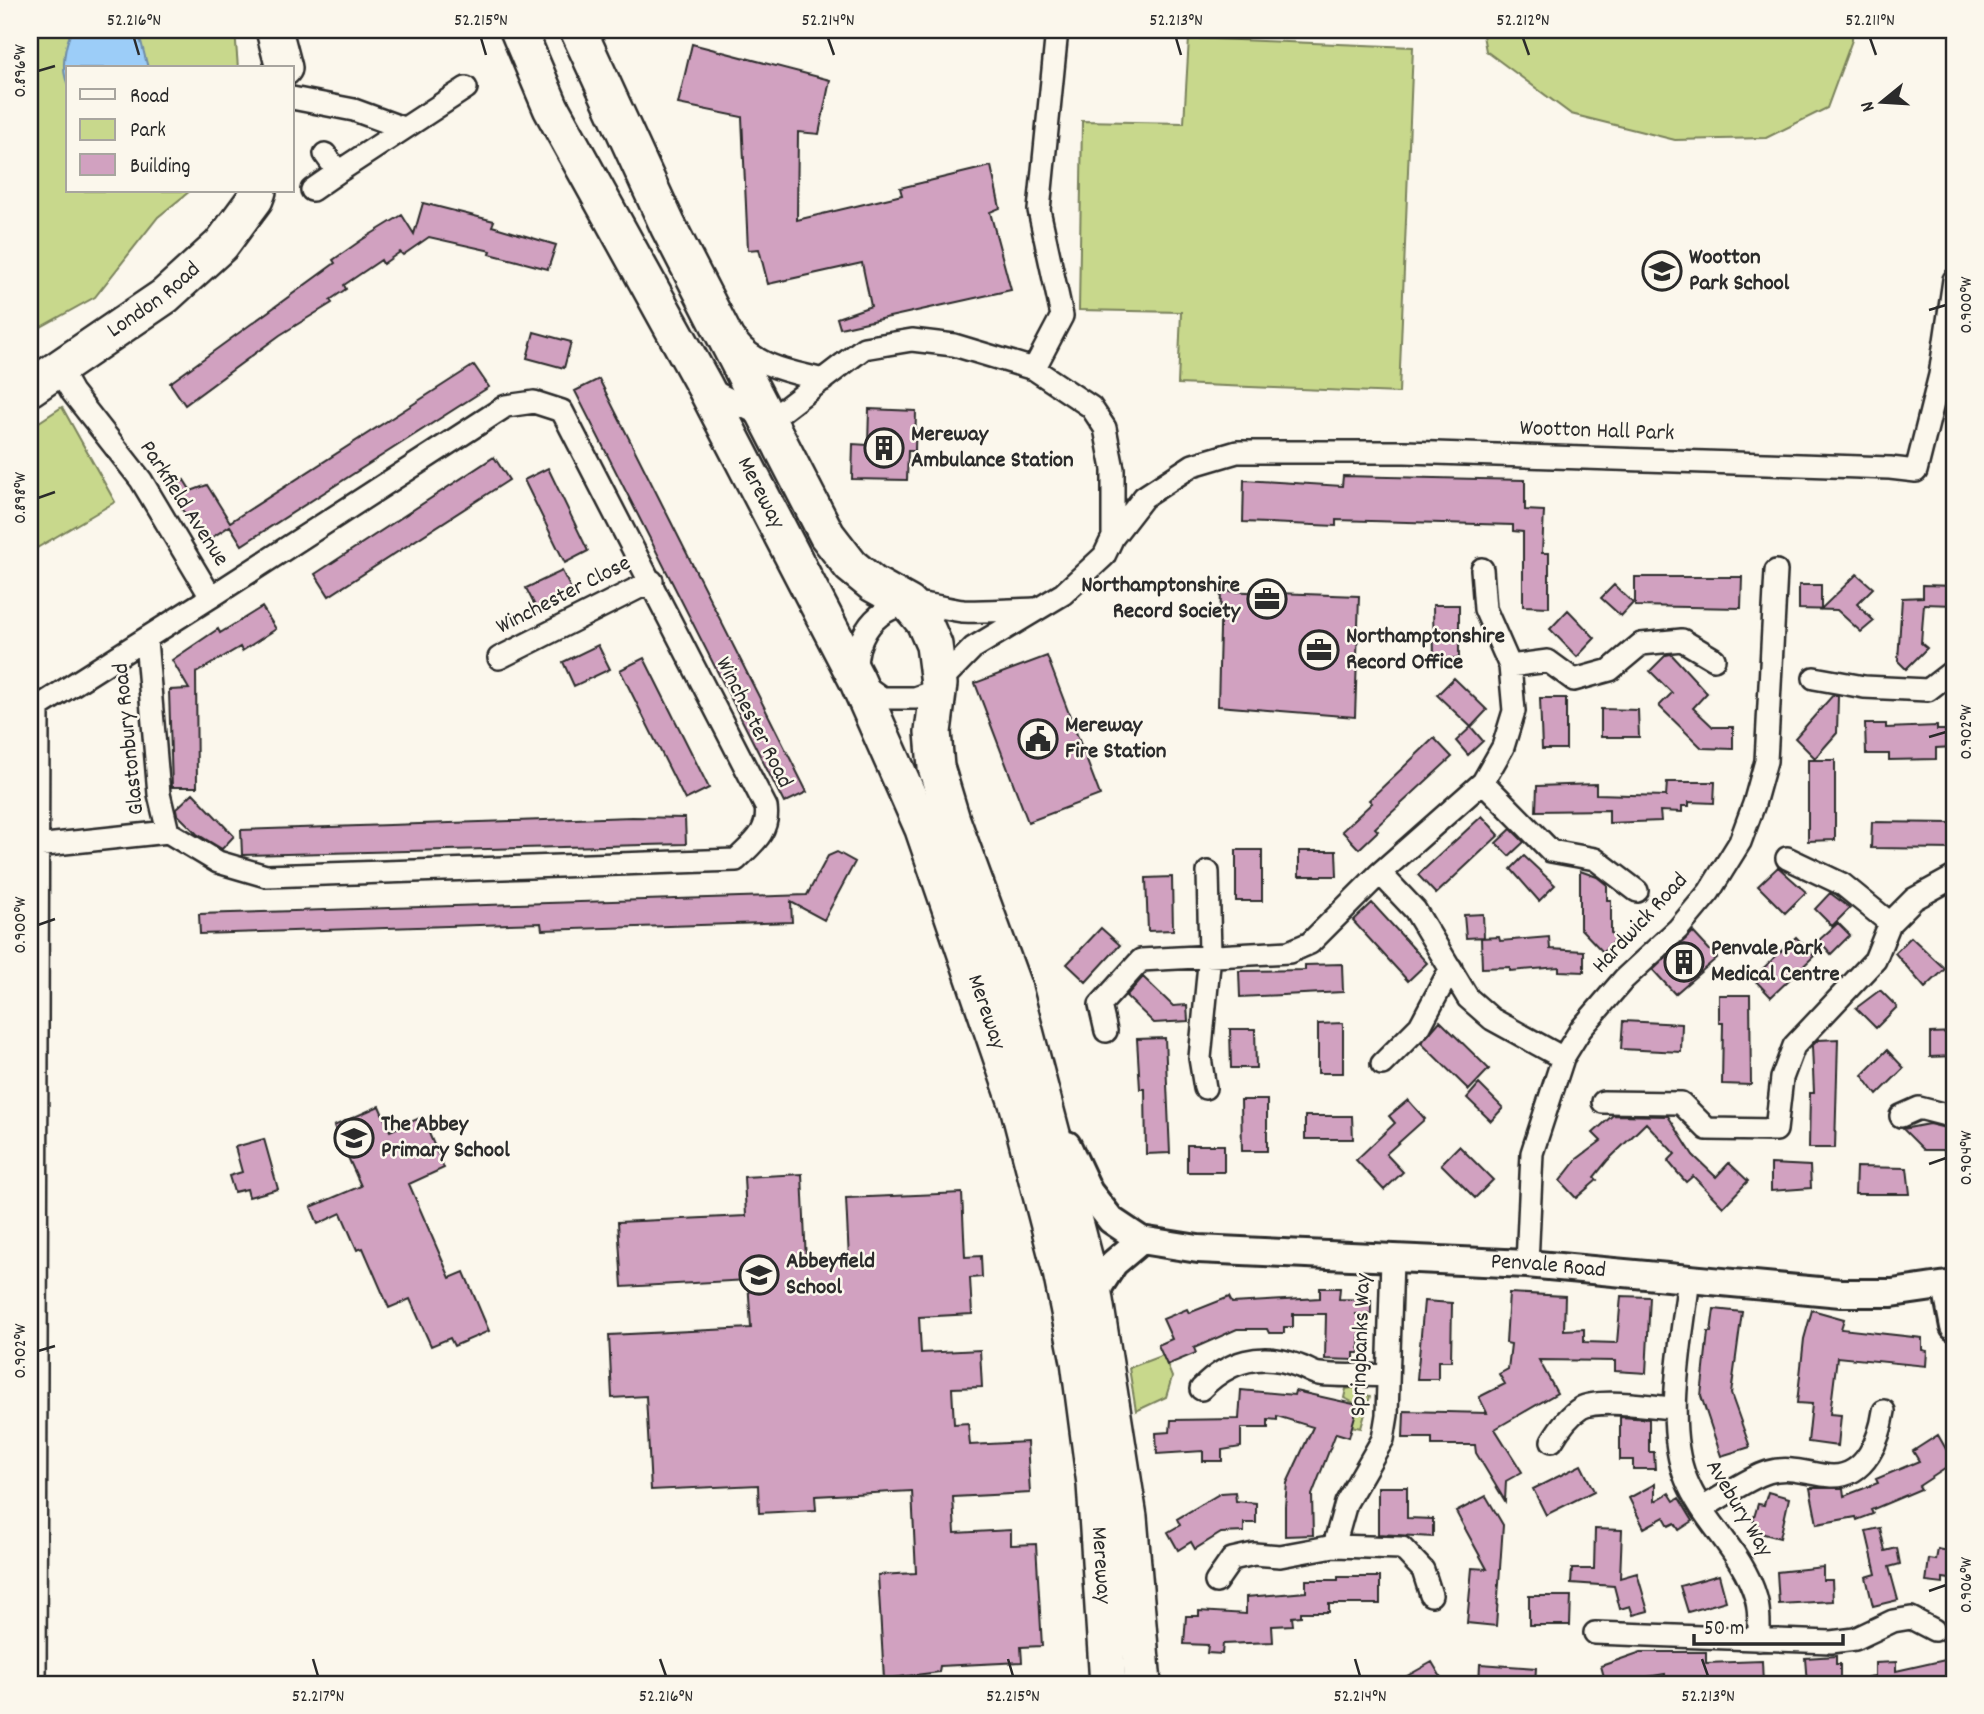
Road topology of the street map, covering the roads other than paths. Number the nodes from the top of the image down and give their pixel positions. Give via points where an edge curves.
1 (274, 30) edge
2 (293, 30) edge
3 (518, 30) edge
4 (578, 30) edge
5 (1057, 30) edge
6 (285, 66) edge
7 (286, 66) edge
8 (466, 88) dead end
9 (294, 98) edge
10 (403, 128) junction
11 (326, 154) dead end
12 (338, 172) junction
13 (312, 190) dead end
14 (258, 192) edge
15 (1954, 280) edge
16 (710, 305) junction
17 (58, 367) junction
18 (1034, 369) junction
19 (823, 380) junction
20 (30, 387) edge
21 (705, 387) junction
22 (770, 420) junction
23 (1113, 537) junction
24 (1482, 569) dead end
25 (1776, 570) dead end
26 (652, 581) junction
27 (211, 597) junction
28 (909, 604) junction
29 (1034, 609) junction
30 (146, 640) junction
31 (499, 658) dead end
32 (1714, 659) dead end
33 (1510, 666) junction
34 (1954, 670) edge
35 (1814, 678) dead end
36 (857, 680) junction
37 (939, 684) junction
38 (34, 709) edge
39 (1483, 782) junction
40 (168, 832) junction
41 (34, 834) edge
42 (1787, 858) dead end
43 (1208, 872) dead end
44 (1380, 873) junction
45 (1954, 877) edge
46 (1637, 891) dead end
47 (1890, 923) junction
48 (1210, 954) junction
49 (1451, 968) junction
50 (33, 1002) edge
51 (1106, 1031) dead end
52 (1563, 1058) junction
53 (1382, 1064) dead end
54 (1037, 1079) junction
55 (1205, 1088) dead end
56 (1603, 1102) dead end
57 (1901, 1116) dead end
58 (1954, 1117) edge
59 (1141, 1240) junction
60 (1392, 1260) junction
61 (1527, 1264) junction
62 (1689, 1278) junction
63 (1950, 1285) edge
64 (1094, 1294) junction
65 (1954, 1327) edge
66 (1388, 1376) junction
67 (1201, 1389) dead end
68 (1675, 1408) junction
69 (1884, 1411) dead end
70 (1552, 1441) dead end
71 (1702, 1508) junction
72 (1334, 1546) junction
73 (1216, 1582) dead end
74 (1431, 1595) dead end
75 (32, 1609) edge
76 (1934, 1630) dead end
77 (1595, 1633) dead end
78 (1759, 1640) junction
79 (36, 1684) edge
80 (1108, 1684) edge
81 (1143, 1684) edge

1 - 6 highway
2 - 7 highway
3 - 21 highway, Mereway via 551,108
4 - 16 highway, Mereway via 668,226
5 - 18 street via 1039,210 1062,316
8 - 10 street
9 - 10 street via 354,110
10 - 12 street
11 - 12 street
12 - 13 street
14 - 17 highway, London Road via 221,245 195,269 164,296
15 - 23 street, Wootton Hall Park via 1940,375 1916,471 1419,453 1237,452 1193,465 1154,491
16 - 19 street via 752,356
16 - 22 highway, Mereway
17 - 20 highway, London Road
17 - 27 street, Parkfield Avenue via 72,392 141,480
18 - 19 street via 954,345 912,340 864,348
18 - 23 street via 1091,407 1105,428 1113,469
19 - 22 street
21 - 22 street
21 - 36 highway, Mereway
22 - 28 highway, Mereway via 841,554 873,584
23 - 29 street via 1104,556 1063,594
24 - 33 street via 1485,609
25 - 52 street, Hardwick Road via 1766,761 1740,842 1694,910 1624,979
26 - 27 street, Winchester Road via 562,411 534,402 506,406
26 - 31 street, Winchester Close
26 - 40 street, Winchester Road via 766,807 768,821 762,834 736,860 266,876 218,862
27 - 30 street, Parkfield Avenue
28 - 29 street via 966,611
28 - 36 street via 868,626 854,659
28 - 37 highway, Mereway via 934,645
29 - 37 street via 972,648
30 - 38 street, Parkfield Avenue
30 - 40 street, Glastonbury Road via 159,793
32 - 33 street via 1682,639 1641,644 1611,670 1574,680 1548,661
33 - 39 street via 1514,711 1503,747
34 - 35 street via 1928,690 1864,687
36 - 37 street via 882,698 899,700 929,693
36 - 80 highway, Mereway via 923,829 983,999 1018,1106 1061,1272 1079,1361 1095,1484
37 - 54 highway, Mereway via 933,732 936,767 1014,989
38 - 41 street
39 - 44 street
39 - 46 street via 1551,851 1595,859
40 - 41 street
41 - 50 street
42 - 47 street via 1842,884
43 - 48 street
44 - 48 street via 1310,943 1289,951
44 - 49 street via 1415,910
45 - 47 street via 1914,899
47 - 56 street via 1875,960 1794,1046 1782,1077 1776,1130 1707,1129 1681,1103
48 - 51 street via 1141,960 1100,1005
48 - 55 street via 1200,1058
49 - 52 street via 1468,998 1492,1019
49 - 53 street via 1420,1026
50 - 75 street
52 - 61 street, Hardwick Road via 1532,1153
54 - 59 street via 1089,1192 1111,1220
54 - 64 highway, Mereway
57 - 58 street via 1919,1108
59 - 60 street, Penvale Road via 1198,1249
59 - 64 street via 1114,1263
60 - 61 street, Penvale Road
60 - 66 street, Springbanks Way
61 - 62 street, Penvale Road
62 - 63 street, Penvale Road via 1841,1293 1892,1293
62 - 68 street, Avebury Way
63 - 65 street
64 - 81 highway, Mereway via 1129,1517
66 - 67 street via 1358,1373 1337,1377 1278,1360 1242,1361 1218,1371
66 - 72 street, Springbanks Way via 1383,1439 1346,1503
68 - 70 street via 1582,1407 1561,1425
68 - 71 street, Avebury Way via 1685,1478
69 - 71 street via 1881,1433 1869,1455 1850,1473 1768,1472
71 - 78 street, Avebury Way via 1745,1569 1757,1600
72 - 73 street via 1232,1559
72 - 74 street via 1402,1548 1423,1570
75 - 79 street
76 - 78 street via 1911,1618 1893,1621 1855,1639
77 - 78 street

